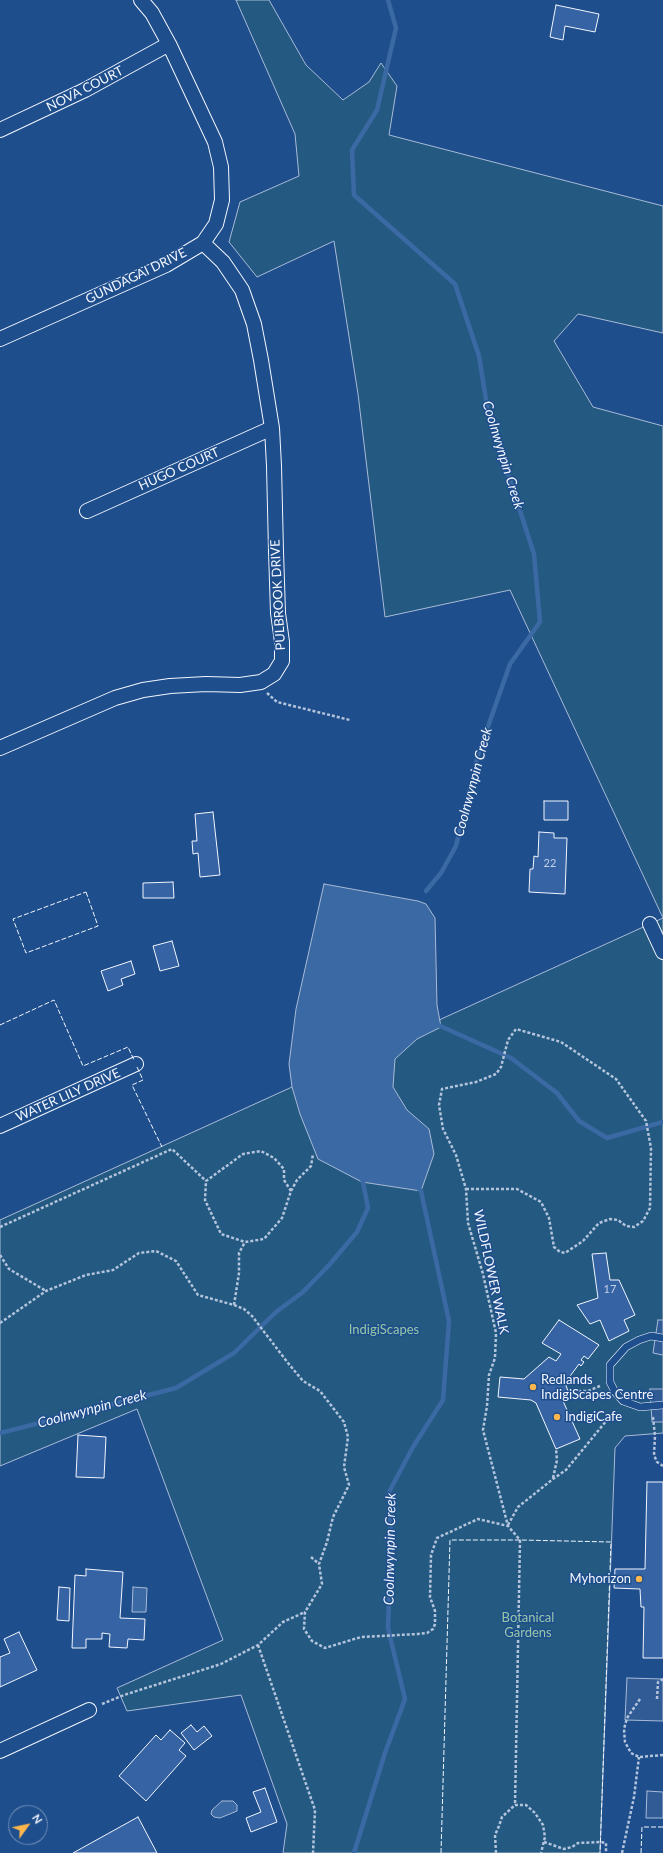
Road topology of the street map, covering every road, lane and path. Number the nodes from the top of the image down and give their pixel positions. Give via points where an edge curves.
1 (141, 0) edge
2 (169, 44) junction
3 (0, 130) edge
4 (203, 243) junction
5 (0, 339) edge
6 (272, 428) junction
7 (87, 511) dead end
8 (261, 682) junction
9 (350, 720) dead end
10 (0, 748) edge
11 (650, 924) dead end
12 (663, 952) edge
13 (136, 1064) dead end
14 (0, 1126) edge
15 (313, 1154) dead end
16 (206, 1181) junction
17 (466, 1189) junction
18 (291, 1191) junction
19 (0, 1227) edge
20 (245, 1242) junction
21 (0, 1255) edge
22 (46, 1291) junction
23 (234, 1305) junction
24 (0, 1323) edge
25 (663, 1338) edge
26 (610, 1382) junction
27 (568, 1392) dead end
28 (623, 1401) junction
29 (663, 1405) edge
30 (652, 1406) junction
31 (556, 1449) dead end
32 (663, 1466) edge
33 (553, 1479) junction
34 (508, 1526) junction
35 (311, 1557) dead end
36 (319, 1564) junction
37 (305, 1612) junction
38 (258, 1645) junction
39 (663, 1679) edge
40 (640, 1699) dead end
41 (657, 1700) dead end
42 (89, 1710) joint
43 (0, 1751) edge
44 (663, 1755) edge
45 (639, 1758) junction
46 (515, 1805) junction
47 (544, 1842) junction
48 (313, 1853) edge
49 (496, 1853) edge
50 (541, 1853) edge
51 (606, 1853) edge
52 (622, 1853) edge

1 - 2 street, GUNDAGAI DRIVE via 152,13
2 - 3 street, NOVA COURT via 85,90
2 - 4 street, GUNDAGAI DRIVE via 215,142 221,167 222,200 216,224
4 - 5 street, GUNDAGAI DRIVE via 166,265
4 - 6 street, PULBROOK DRIVE via 223,262 242,290 254,324
6 - 7 street, HUGO COURT
6 - 8 street, PULBROOK DRIVE via 282,661 274,674
8 - 9 path via 269,696 277,702
8 - 10 street, PULBROOK DRIVE via 240,685 177,685 143,690 115,698
11 - 12 street
13 - 14 street, WATER LILY DRIVE
15 - 18 path via 311,1166 297,1180
16 - 18 path via 243,1154 261,1151 274,1158 284,1169 284,1180
16 - 19 path via 172,1149
16 - 20 path via 205,1200 221,1234
17 - 17 path, WILDFLOWER WALK via 456,1155 442,1129 439,1106 442,1088 476,1082 496,1074 501,1067 508,1040 516,1029 560,1042 616,1079 646,1121 651,1148 650,1208 643,1221 634,1228 610,1219 598,1223 583,1241 565,1253 560,1252 554,1247 549,1218 541,1202 517,1189
17 - 34 path, WILDFLOWER WALK via 468,1223 496,1333 495,1358 489,1375 483,1430
18 - 20 path via 282,1218 264,1239
20 - 23 path via 239,1253
21 - 22 path via 9,1269
22 - 23 path via 86,1275 113,1270 139,1253 156,1251 176,1261 198,1294
22 - 24 path
23 - 36 path via 252,1316 304,1380 320,1391 344,1422 348,1437 344,1467 349,1485 333,1517
25 - 26 lane via 651,1336 626,1347 610,1365
26 - 27 path via 588,1391
26 - 28 lane
28 - 30 lane via 640,1407
28 - 33 path via 566,1470
29 - 30 lane
30 - 32 path via 656,1436 654,1455 657,1462
31 - 33 path via 557,1460
33 - 34 path via 518,1507
34 - 37 path via 478,1519 437,1538 431,1555 430,1597 435,1610 435,1624 427,1632 361,1637 325,1648 312,1641 304,1629
34 - 46 path via 520,1540
35 - 36 path
36 - 37 path via 322,1584
37 - 38 path via 283,1622
38 - 42 path via 221,1664 124,1695
38 - 48 path via 315,1810
39 - 41 path via 658,1682
40 - 45 path via 627,1718 624,1729 625,1742 631,1753
42 - 43 street
44 - 45 path
45 - 52 path via 634,1798
46 - 47 path via 526,1805 536,1813 544,1825
46 - 49 path via 502,1817 496,1835
47 - 50 path
47 - 51 path via 564,1849 578,1843 601,1842 606,1843

